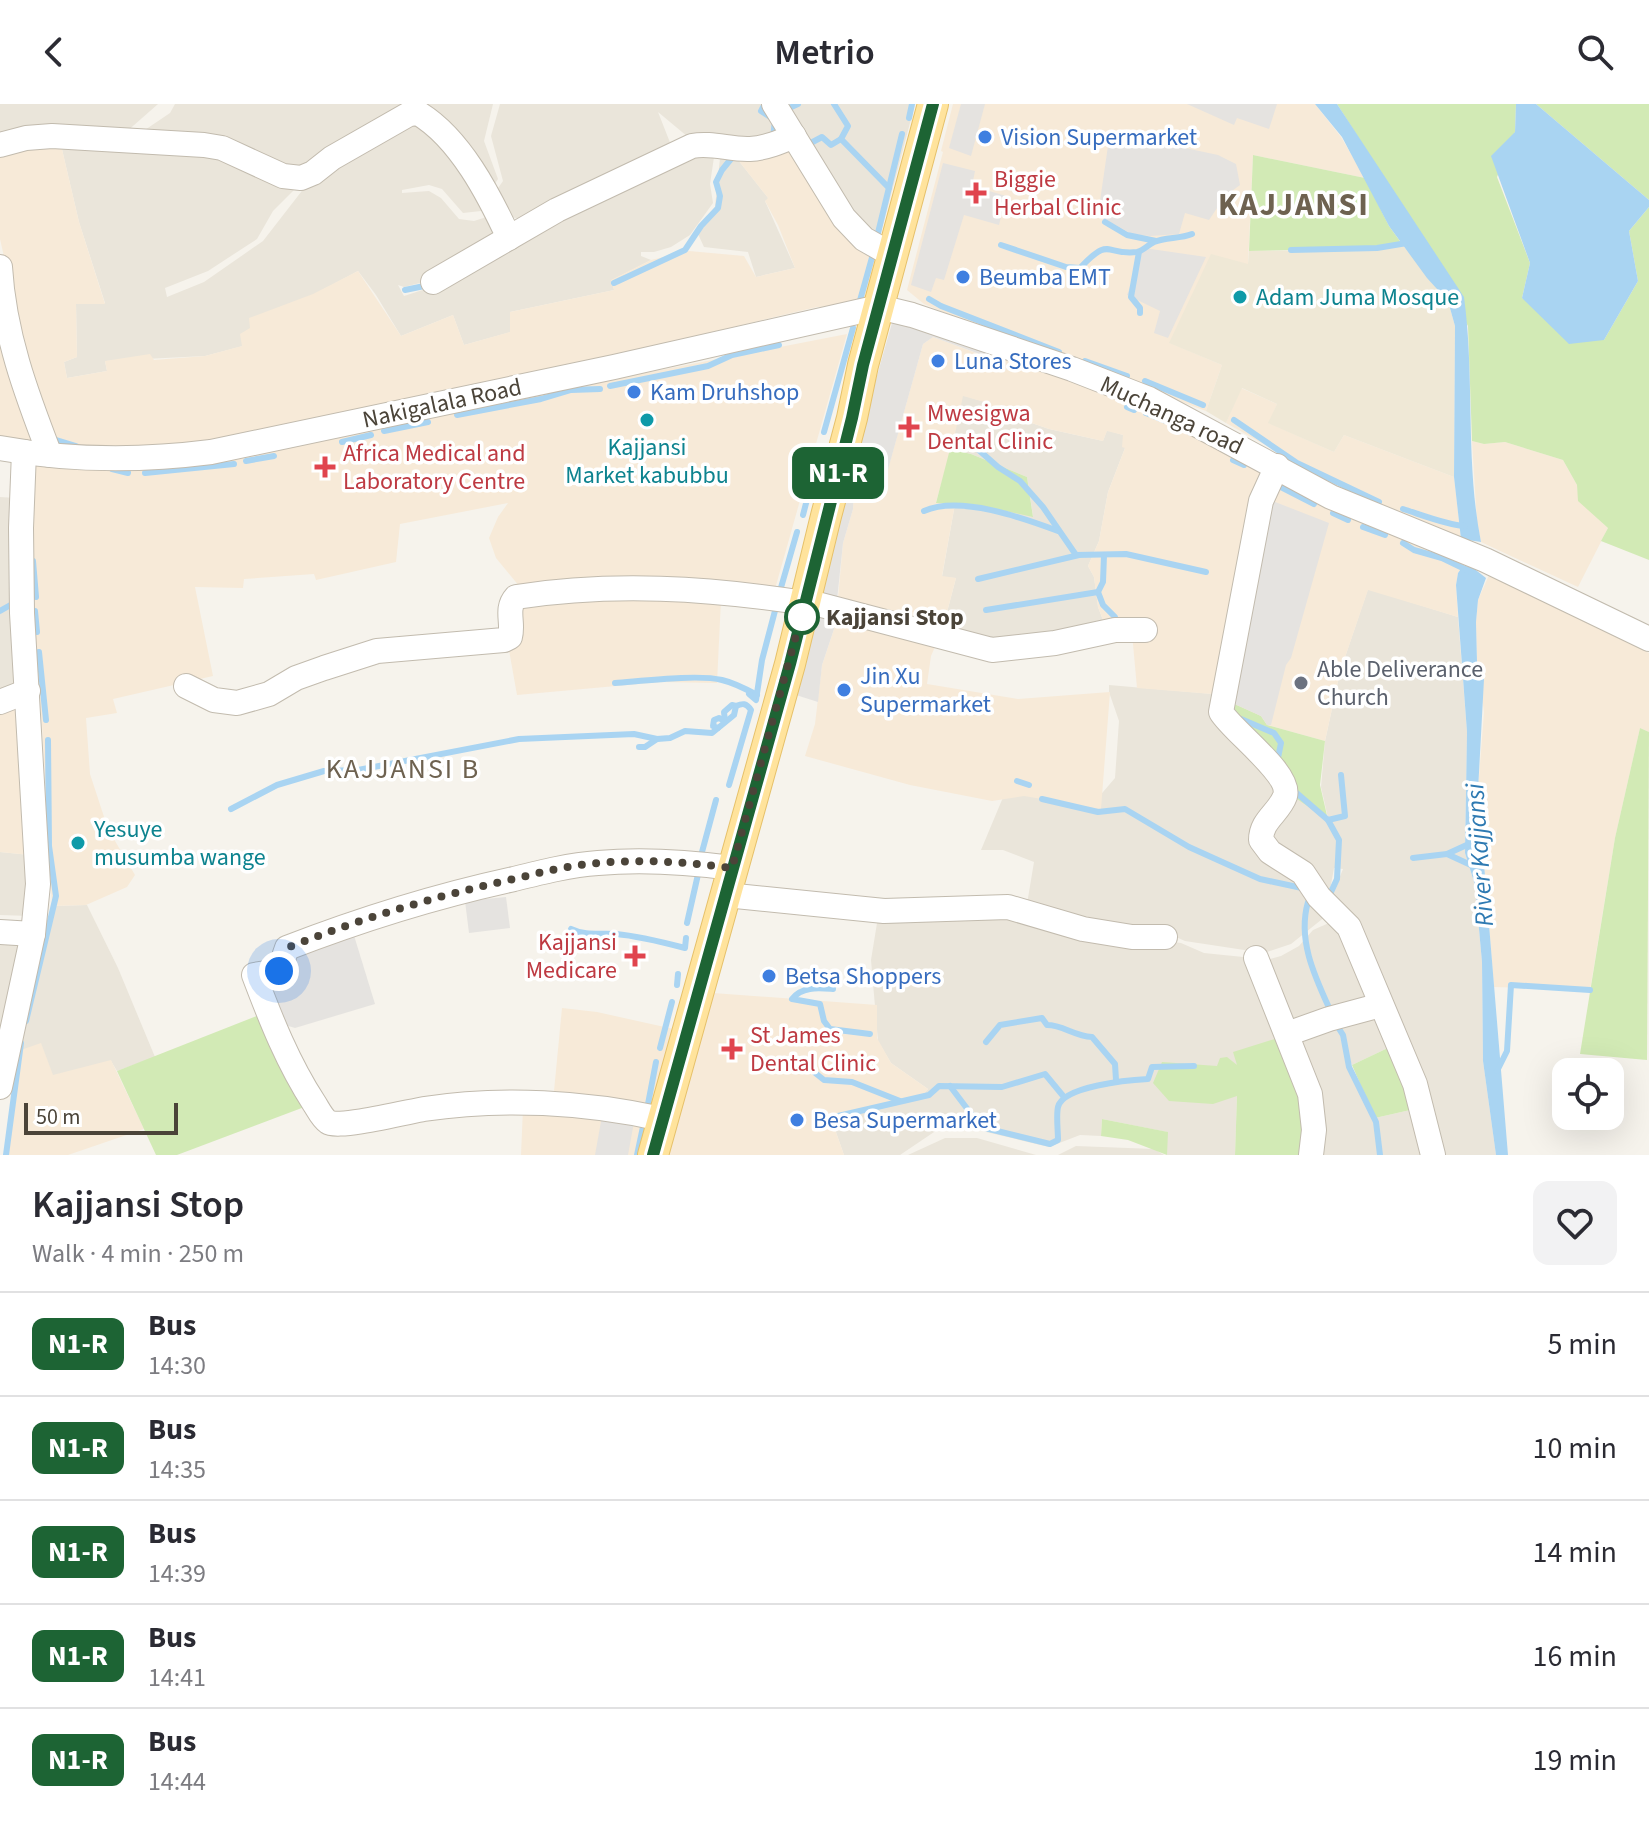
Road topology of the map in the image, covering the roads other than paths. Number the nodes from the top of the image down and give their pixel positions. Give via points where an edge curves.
1 (774, 104) edge
2 (933, 104) edge
3 (794, 136) junction
4 (0, 145) edge
5 (509, 238) junction
6 (894, 256) junction
7 (0, 267) edge
8 (433, 282) dead end
9 (879, 307) junction
10 (0, 448) edge
11 (24, 452) junction
12 (50, 455) junction
13 (1277, 466) junction
14 (806, 602) junction
15 (1145, 630) dead end
16 (1649, 639) edge
17 (186, 686) dead end
18 (28, 691) junction
19 (0, 702) edge
20 (729, 881) junction
21 (0, 932) edge
22 (33, 934) junction
23 (1165, 937) dead end
24 (1256, 958) dead end
25 (1381, 1005) junction
26 (5, 1034) edge
27 (1287, 1034) junction
28 (0, 1087) edge
29 (662, 1119) junction
30 (653, 1155) edge
31 (1311, 1155) edge
32 (1433, 1155) edge

1 - 3 street
2 - 6 main road
3 - 5 street via 751,149 692,146 581,197
3 - 6 street via 844,218 864,239
4 - 5 street via 52,136 204,145 301,178 418,113 481,181
5 - 8 street
6 - 9 main road
7 - 12 street via 12,349
9 - 12 street, Nakigalala Road via 211,452 153,460
9 - 13 street, Muchanga road via 1149,399
9 - 14 main road
10 - 11 street, Nakigalala Road
11 - 12 street, Nakigalala Road
11 - 18 street via 22,613
13 - 16 street, Muchanga road via 1329,496 1485,560
13 - 25 street via 1261,501 1221,712 1259,750 1285,787 1285,797 1264,824 1261,840 1303,873 1349,927
14 - 15 street via 992,650
14 - 17 street via 680,588 560,590 516,597 510,606 512,630 504,640 377,651 237,703 214,700
14 - 20 main road
18 - 19 street
18 - 22 street via 38,884
20 - 23 street via 884,911 1008,907 1083,929
20 - 29 main road
20 - 29 street via 684,861 553,870 431,898 350,924 287,948 279,971 254,975 285,1053 327,1122 339,1126 468,1104 560,1105
21 - 22 street
22 - 26 street
24 - 27 street
25 - 27 street
25 - 32 street via 1415,1084
26 - 28 street
27 - 31 street via 1310,1094
29 - 30 main road

